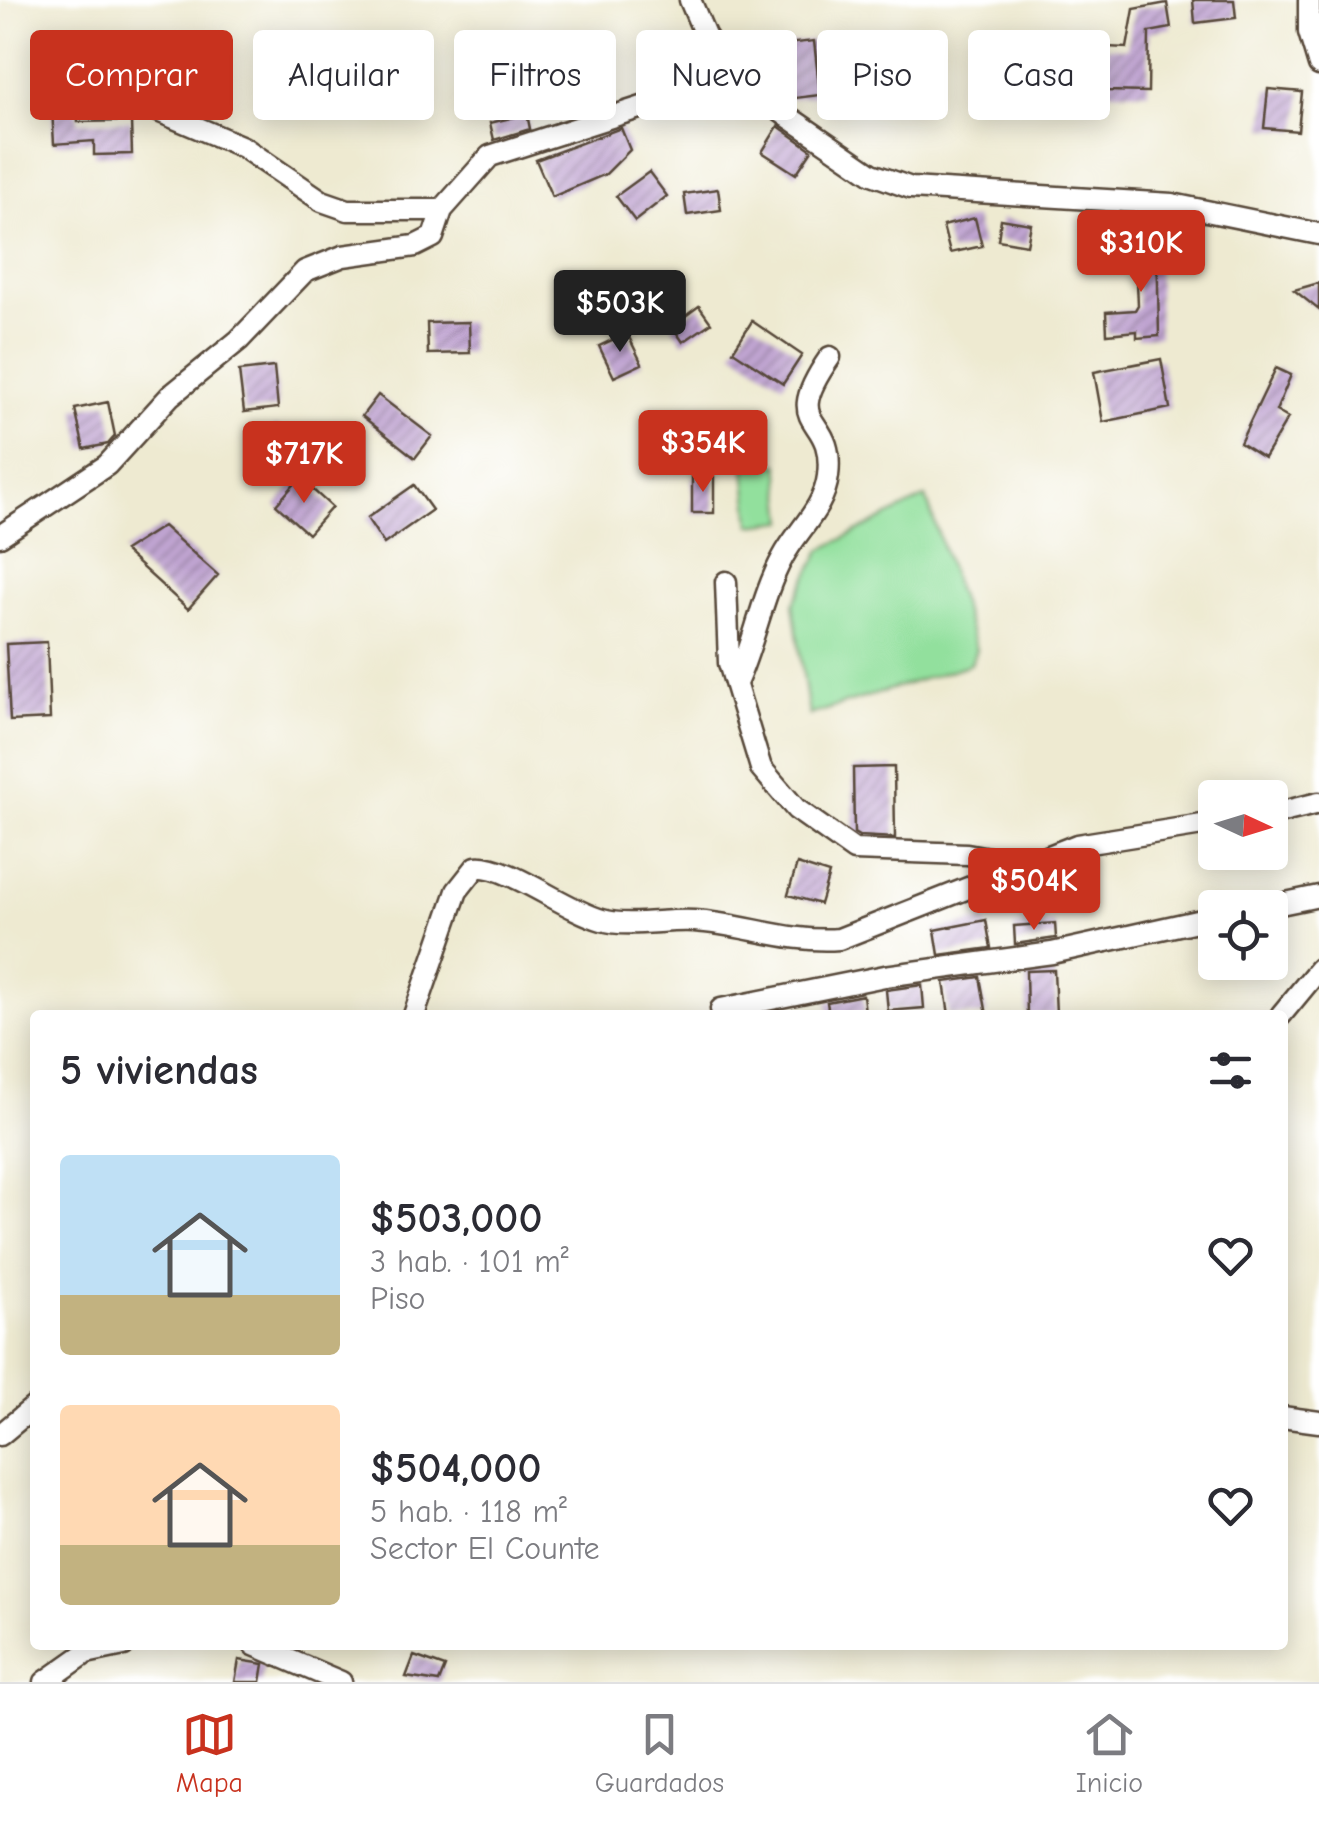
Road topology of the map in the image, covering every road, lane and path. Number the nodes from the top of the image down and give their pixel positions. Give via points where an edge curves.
1 (690, 0) edge
2 (1309, 0) edge
3 (702, 30) edge
4 (1319, 65) edge
5 (636, 109) edge
6 (179, 120) edge
7 (793, 120) edge
8 (442, 210) junction
9 (1319, 234) edge
10 (830, 357) dead end
11 (0, 536) edge
12 (726, 582) dead end
13 (737, 681) junction
14 (1319, 803) edge
15 (1288, 811) edge
16 (1198, 826) edge
17 (1027, 865) junction
18 (1319, 896) edge
19 (1288, 902) edge
20 (1198, 921) edge
21 (1319, 969) edge
22 (721, 1009) dead end
23 (416, 1010) edge
24 (1285, 1010) edge
25 (30, 1410) edge
26 (1288, 1418) edge
27 (1319, 1422) edge
28 (0, 1435) edge
29 (100, 1650) edge
30 (266, 1650) edge
31 (45, 1682) edge
32 (341, 1682) edge

1 - 3 street
2 - 4 street
5 - 8 street via 490,156
6 - 8 street via 242,147 322,201 348,210
7 - 9 street via 872,174 911,188 1172,204
8 - 11 street via 433,237 415,246 343,256 305,271 239,340 170,396 107,465
10 - 13 street via 805,398 829,448 824,498 783,556
12 - 13 street via 729,662
13 - 17 street via 761,768 796,809 854,850 967,854
14 - 15 street
16 - 17 street via 1077,845
17 - 23 street via 838,939 803,942 697,921 605,921 551,900 492,865 476,867 457,891
18 - 19 street
20 - 22 street via 1052,953 885,976
21 - 24 street
25 - 28 street
26 - 27 street
29 - 31 street
30 - 32 street

